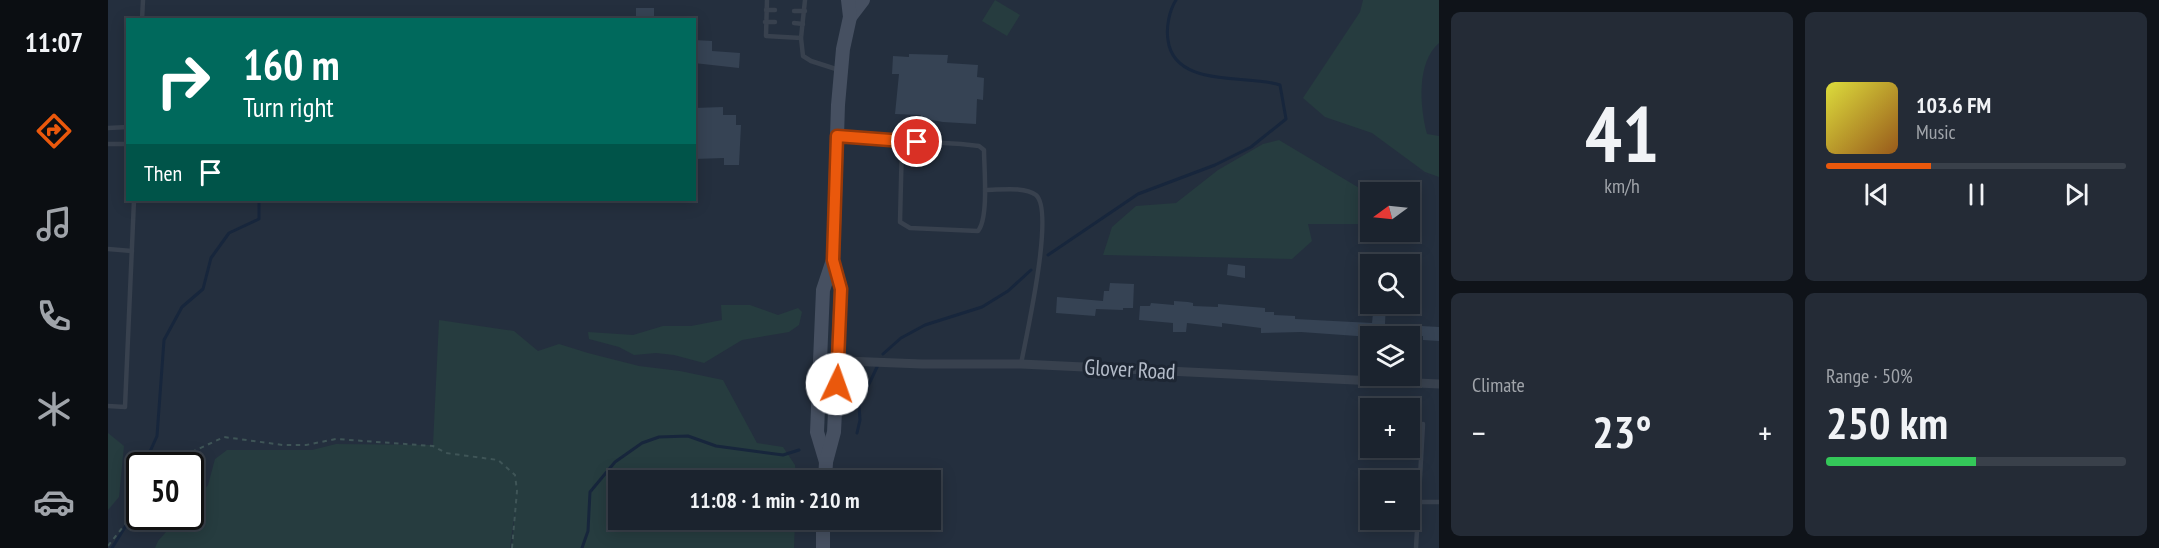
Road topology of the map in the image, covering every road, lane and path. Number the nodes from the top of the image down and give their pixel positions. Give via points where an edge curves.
1 (143, 0) edge
2 (767, 0) edge
3 (805, 0) edge
4 (848, 0) edge
5 (863, 0) edge
6 (766, 10) junction
7 (776, 10) dead end
8 (794, 11) dead end
9 (805, 11) junction
10 (850, 17) junction
11 (142, 18) edge
12 (765, 22) junction
13 (775, 22) dead end
14 (794, 23) dead end
15 (803, 24) junction
16 (801, 38) junction
17 (841, 71) junction
18 (108, 128) edge
19 (126, 128) edge
20 (837, 136) junction
21 (902, 141) junction
22 (108, 144) edge
23 (126, 144) edge
24 (985, 190) junction
25 (134, 201) edge
26 (108, 249) edge
27 (132, 251) junction
28 (833, 260) junction
29 (820, 360) junction
30 (838, 360) junction
31 (1022, 364) junction
32 (1439, 384) edge
33 (108, 406) edge
34 (1423, 424) dead end
35 (192, 452) edge
36 (826, 462) junction
37 (826, 470) edge
38 (1420, 471) edge
39 (1420, 502) edge
40 (1439, 502) edge
41 (126, 523) edge
42 (824, 530) edge
43 (1417, 530) edge
44 (108, 546) edge
45 (512, 548) edge
46 (823, 548) edge
47 (1416, 548) edge

1 - 11 lane
2 - 6 lane
3 - 9 lane
4 - 10 main road
5 - 10 main road
6 - 7 lane
6 - 12 lane
8 - 9 lane
9 - 15 lane
10 - 17 main road
12 - 13 lane
12 - 16 lane via 766,36
14 - 15 lane
15 - 16 lane
16 - 17 lane via 803,56
17 - 20 main road
18 - 19 lane
20 - 21 lane
20 - 28 main road
21 - 24 lane via 979,146 984,150
21 - 24 lane via 900,222 910,228 978,231 982,226
22 - 23 lane
24 - 31 lane via 1026,191 1037,196 1043,208 1039,276
25 - 27 lane
26 - 27 lane
27 - 33 lane via 125,407
28 - 29 main road via 823,290
28 - 30 main road via 841,289
29 - 30 street, Glover Road
29 - 36 main road via 817,432
30 - 31 street, Glover Road
30 - 36 main road via 834,432
31 - 32 street, Glover Road
34 - 38 lane
35 - 45 path via 224,437 283,445 336,439 429,445 446,453 498,460 515,475
36 - 37 main road
39 - 40 lane
41 - 44 path
42 - 46 main road
43 - 47 lane

